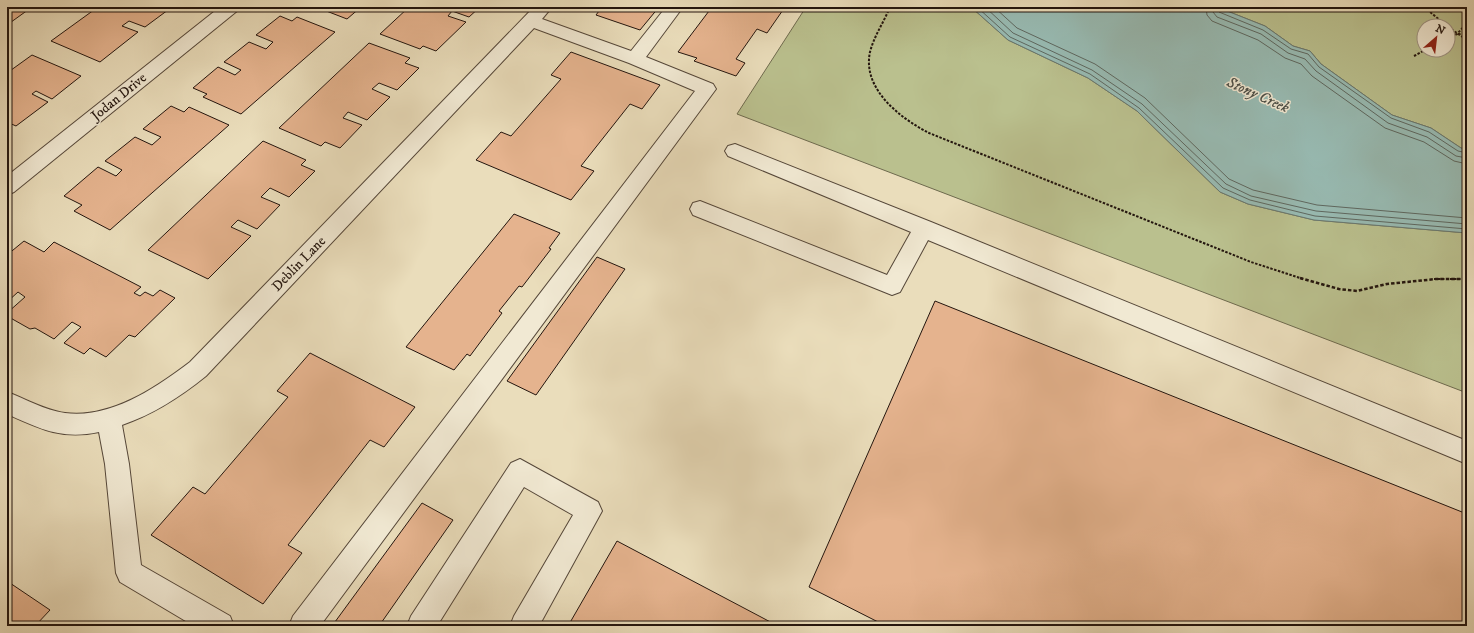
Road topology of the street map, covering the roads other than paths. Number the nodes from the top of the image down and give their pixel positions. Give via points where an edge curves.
1 (230, 7) edge
2 (675, 7) edge
3 (538, 14) edge
4 (635, 59) junction
5 (735, 151) dead end
6 (7, 186) edge
7 (700, 209) dead end
8 (924, 228) junction
9 (7, 403) edge
10 (109, 418) junction
11 (1467, 453) edge
12 (220, 626) edge
13 (303, 626) edge
14 (421, 626) edge
15 (524, 626) edge

1 - 6 street, Jodan Drive
2 - 4 street
3 - 4 street
3 - 10 street, Deblin Lane via 198,369 155,400 132,412
4 - 13 street via 707,90
5 - 8 street
7 - 8 street via 892,286
8 - 11 street
9 - 10 street, Deblin Lane via 38,417 66,424 90,423
10 - 12 street via 128,573
14 - 15 street via 520,471 589,511

